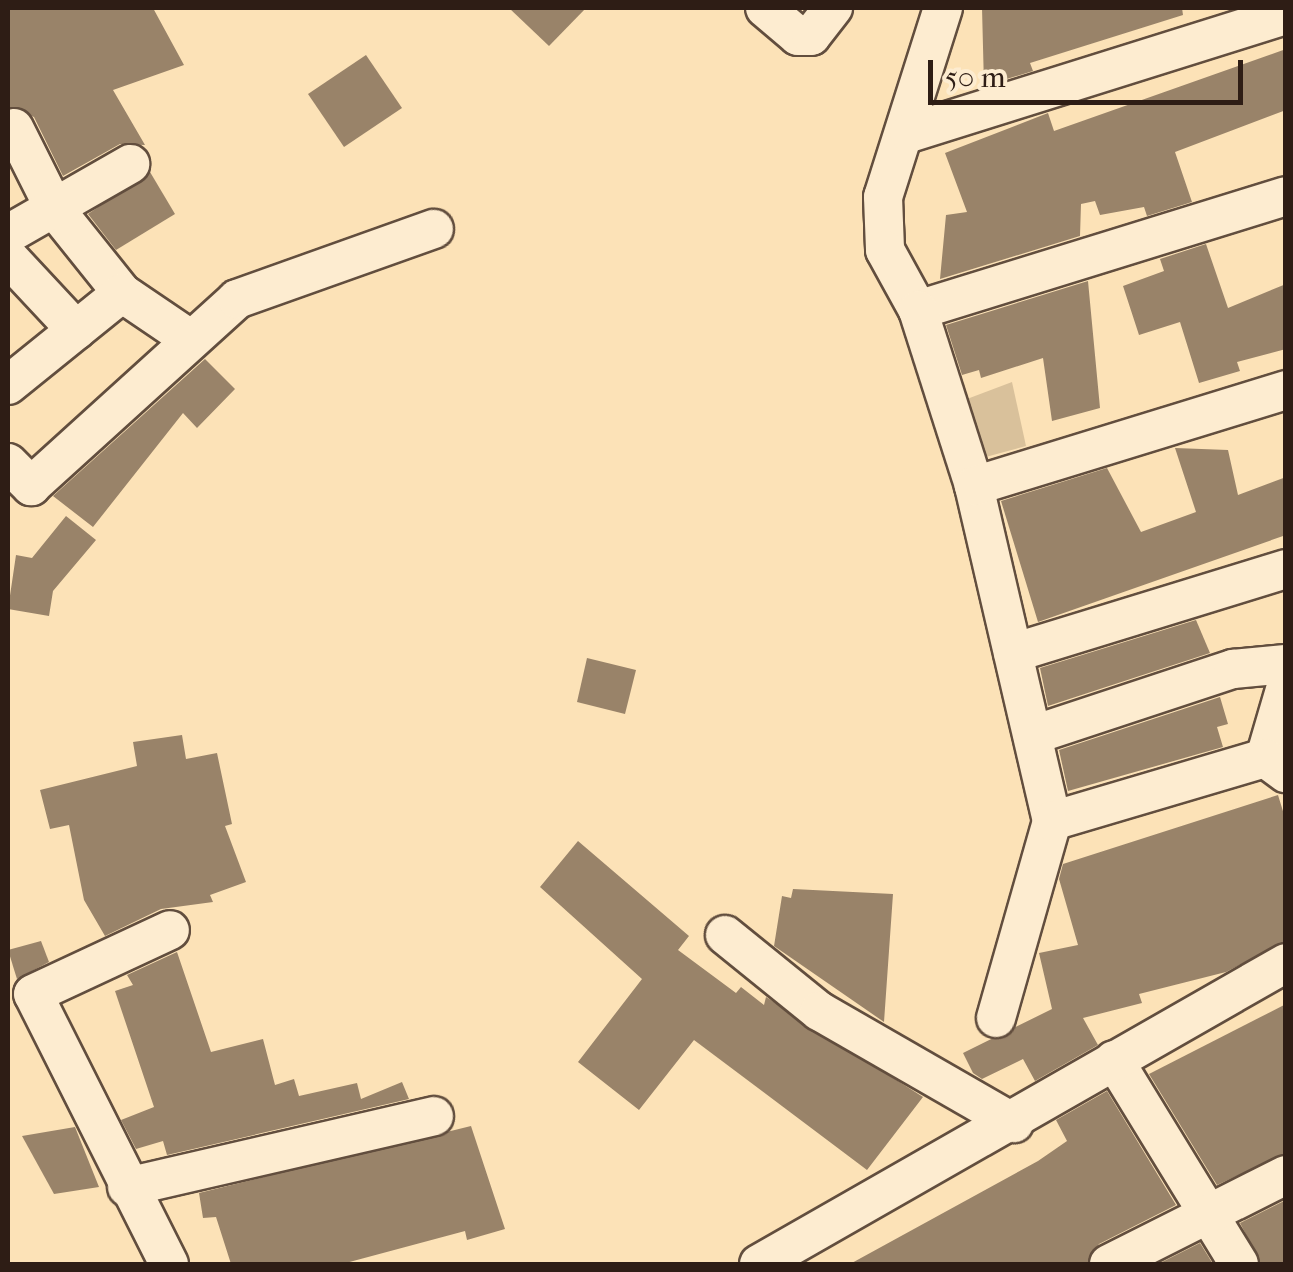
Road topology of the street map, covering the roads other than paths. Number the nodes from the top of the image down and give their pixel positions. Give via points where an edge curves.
1 (765, 8) edge
2 (834, 8) edge
3 (943, 8) edge
4 (1286, 15) edge
5 (14, 128) dead end
6 (909, 133) junction
7 (130, 164) dead end
8 (1286, 196) edge
9 (54, 208) junction
10 (434, 229) dead end
11 (8, 234) edge
12 (8, 257) edge
13 (122, 293) junction
14 (918, 310) junction
15 (76, 330) junction
16 (187, 337) junction
17 (8, 385) edge
18 (1286, 390) edge
19 (8, 462) edge
20 (974, 486) junction
21 (1286, 569) edge
22 (1014, 652) junction
23 (1286, 664) edge
24 (1286, 686) edge
25 (1033, 734) junction
26 (1275, 766) edge
27 (1052, 821) junction
28 (170, 930) dead end
29 (725, 934) dead end
30 (1286, 963) edge
31 (20, 998) edge
32 (996, 1018) dead end
33 (1114, 1060) junction
34 (434, 1116) dead end
35 (1014, 1123) junction
36 (1286, 1175) edge
37 (127, 1187) junction
38 (1212, 1212) junction
39 (169, 1264) edge
40 (759, 1264) edge
41 (1109, 1264) edge
42 (1239, 1264) edge

1 - 2 street via 798,36 811,36
3 - 6 street
4 - 6 street
5 - 9 street
6 - 14 street via 883,197 882,223 885,250
7 - 9 street
8 - 14 street
9 - 11 street
9 - 13 street
10 - 16 street via 237,299
12 - 15 street
13 - 15 street
13 - 16 street
14 - 20 street
15 - 17 street
16 - 19 street via 30,486
18 - 20 street
20 - 22 street
21 - 22 street
22 - 25 street
23 - 25 street via 1233,669
24 - 26 street
25 - 27 street
26 - 27 street
27 - 32 street
28 - 31 street
29 - 35 street via 819,1011
30 - 33 street
31 - 37 street
33 - 35 street
33 - 38 street
34 - 37 street
35 - 40 street
36 - 38 street
37 - 39 street
38 - 41 street
38 - 42 street

